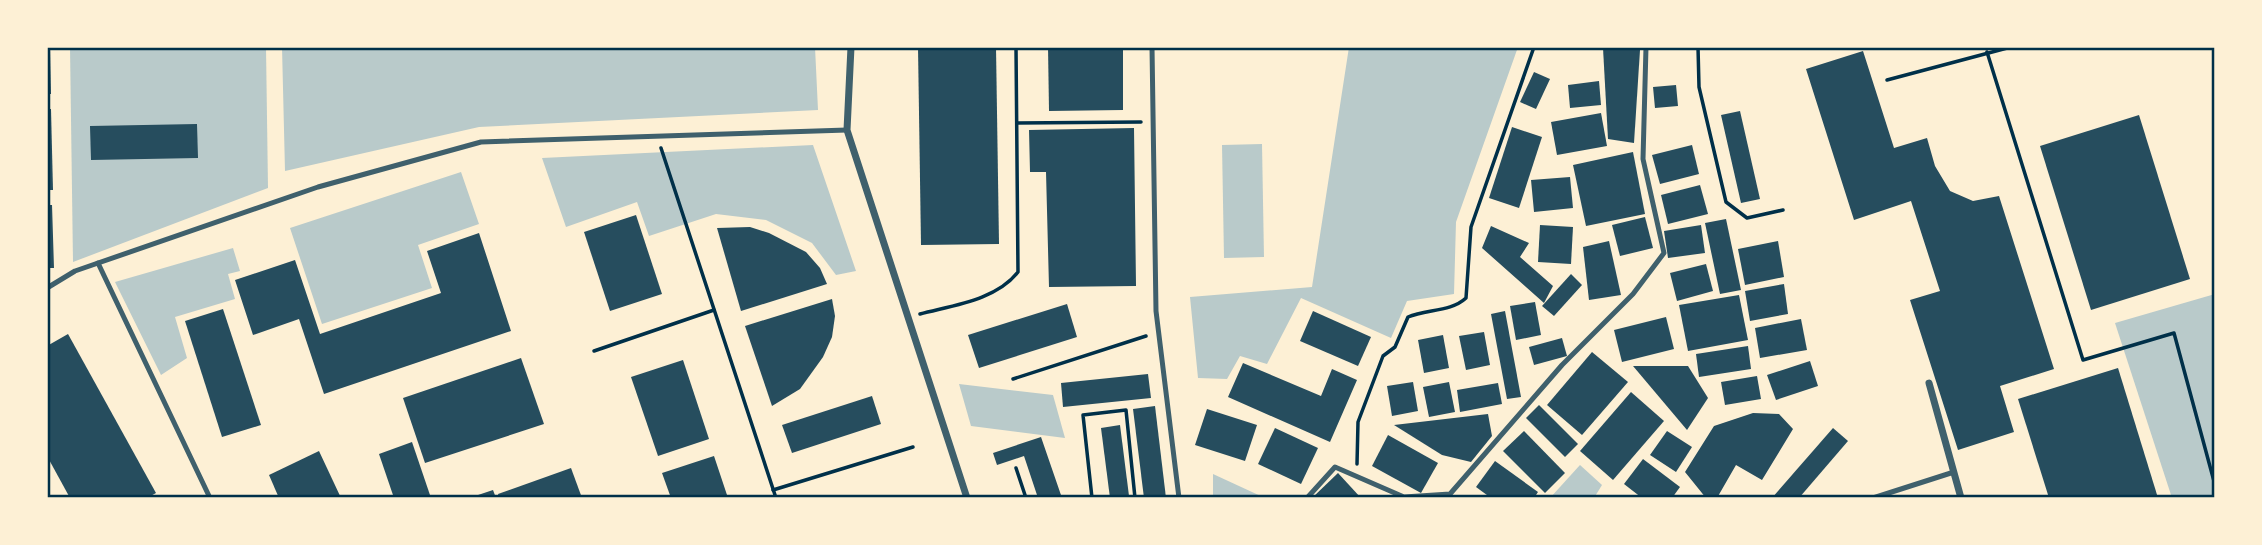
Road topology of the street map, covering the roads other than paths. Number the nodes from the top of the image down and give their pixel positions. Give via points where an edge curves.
1 (851, 47) edge
2 (1152, 47) edge
3 (1646, 47) edge
4 (847, 130) junction
5 (98, 263) junction
6 (47, 288) edge
7 (1929, 383) dead end
8 (1954, 472) junction
9 (210, 498) edge
10 (967, 498) edge
11 (1179, 498) edge
12 (1307, 498) edge
13 (1873, 498) edge
14 (1961, 498) edge

1 - 4 street
2 - 11 lane via 1158,332
3 - 12 lane via 1643,159 1664,253 1633,294 1562,365 1450,494 1404,496 1335,467
4 - 5 lane via 481,142 318,187
4 - 10 street
5 - 6 lane
5 - 9 lane
7 - 8 street
8 - 13 lane
8 - 14 street

